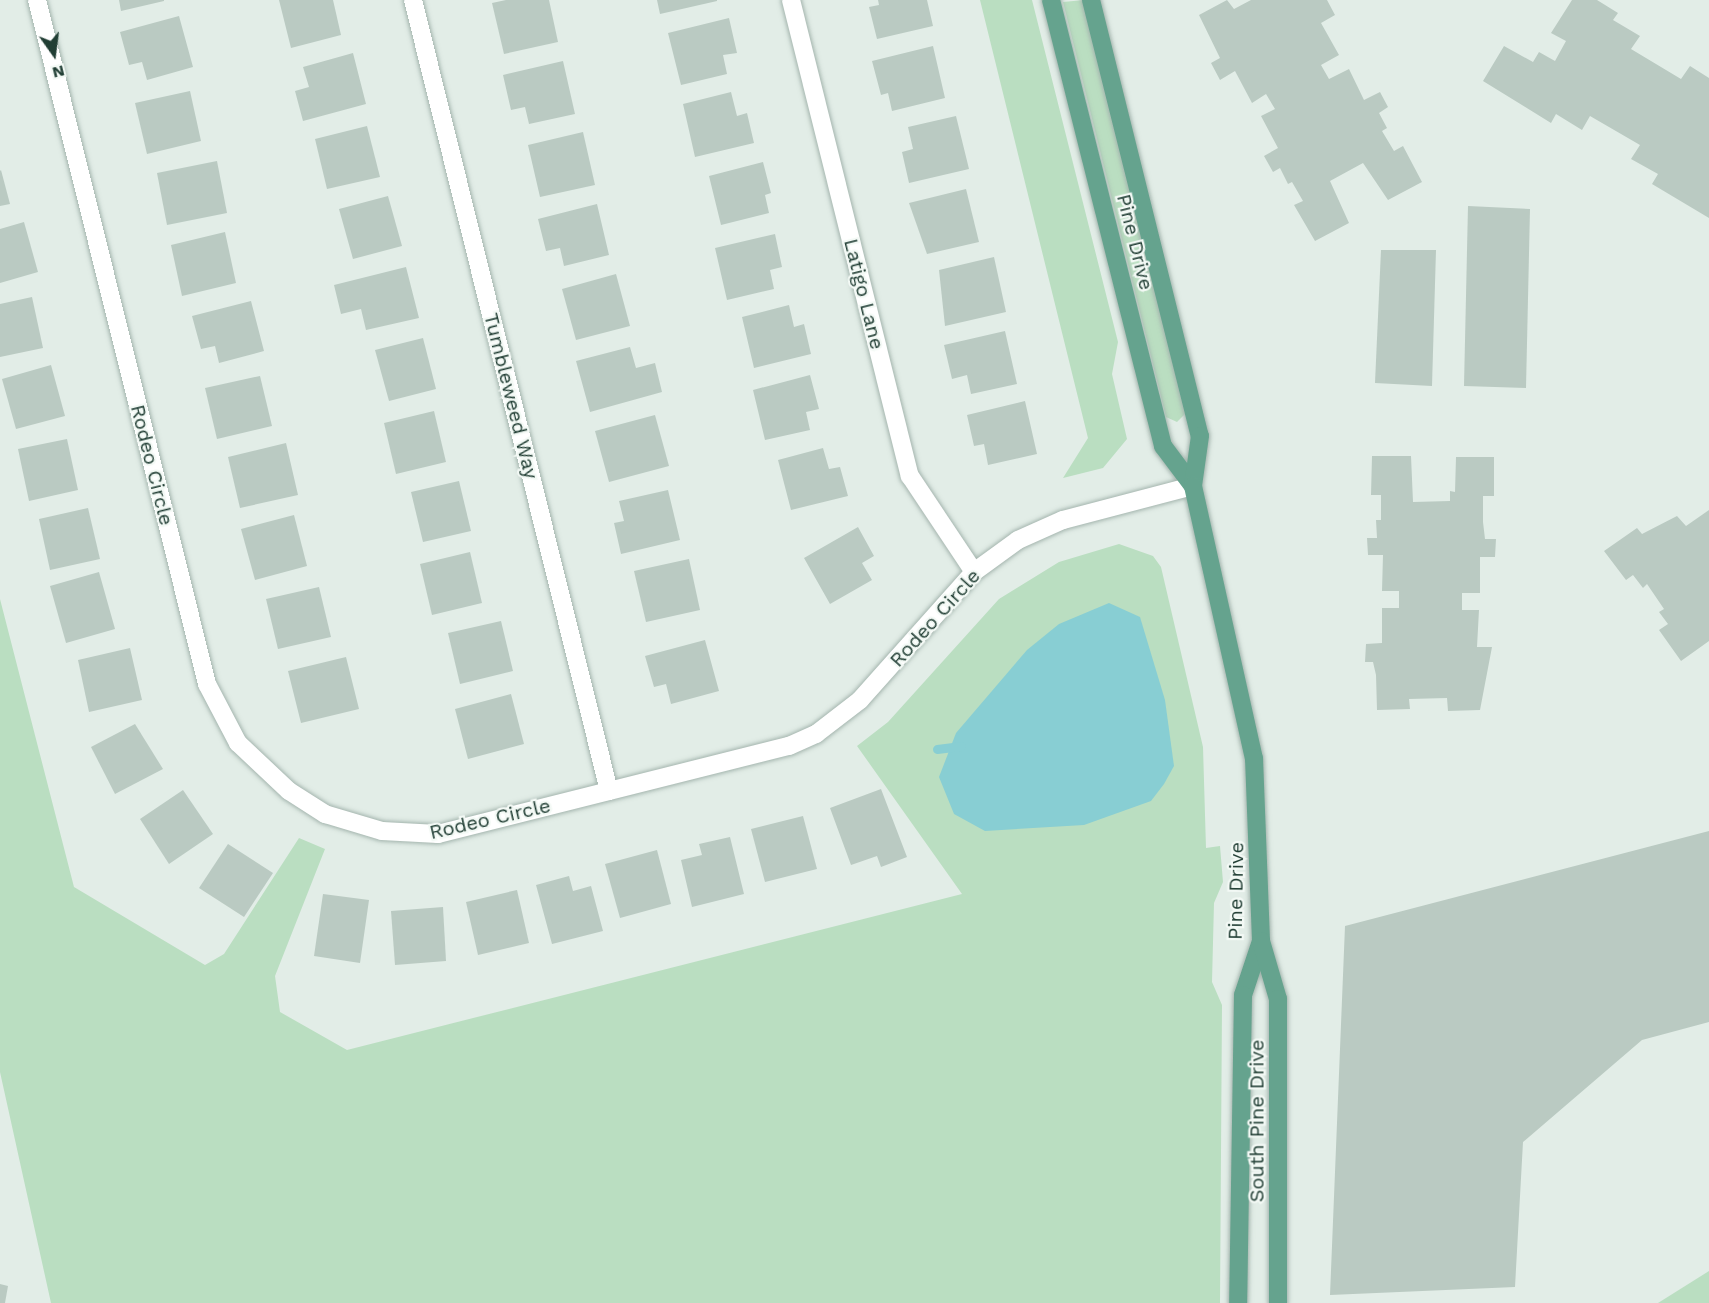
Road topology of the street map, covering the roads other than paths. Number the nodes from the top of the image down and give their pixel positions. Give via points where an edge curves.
1 (37, 0) edge
2 (413, 0) edge
3 (791, 0) edge
4 (1051, 0) edge
5 (1091, 0) edge
6 (1193, 486) junction
7 (974, 572) junction
8 (609, 791) junction
9 (1261, 941) junction
10 (1238, 1303) edge
11 (1278, 1303) edge

1 - 8 street, Rodeo Circle via 207,684 227,728 289,791 325,814 382,831 438,834
2 - 8 street, Tumbleweed Way
3 - 7 street, Latigo Lane via 910,476
4 - 6 main road, Pine Drive via 1163,446
5 - 6 main road, Pine Drive via 1200,436
6 - 7 street, Rodeo Circle via 1055,523 1018,540
6 - 9 main road, Pine Drive via 1254,758
7 - 8 street, Rodeo Circle via 860,700 816,734 770,752
9 - 10 main road, Pine Drive via 1243,995
9 - 11 main road, South Pine Drive via 1278,999

